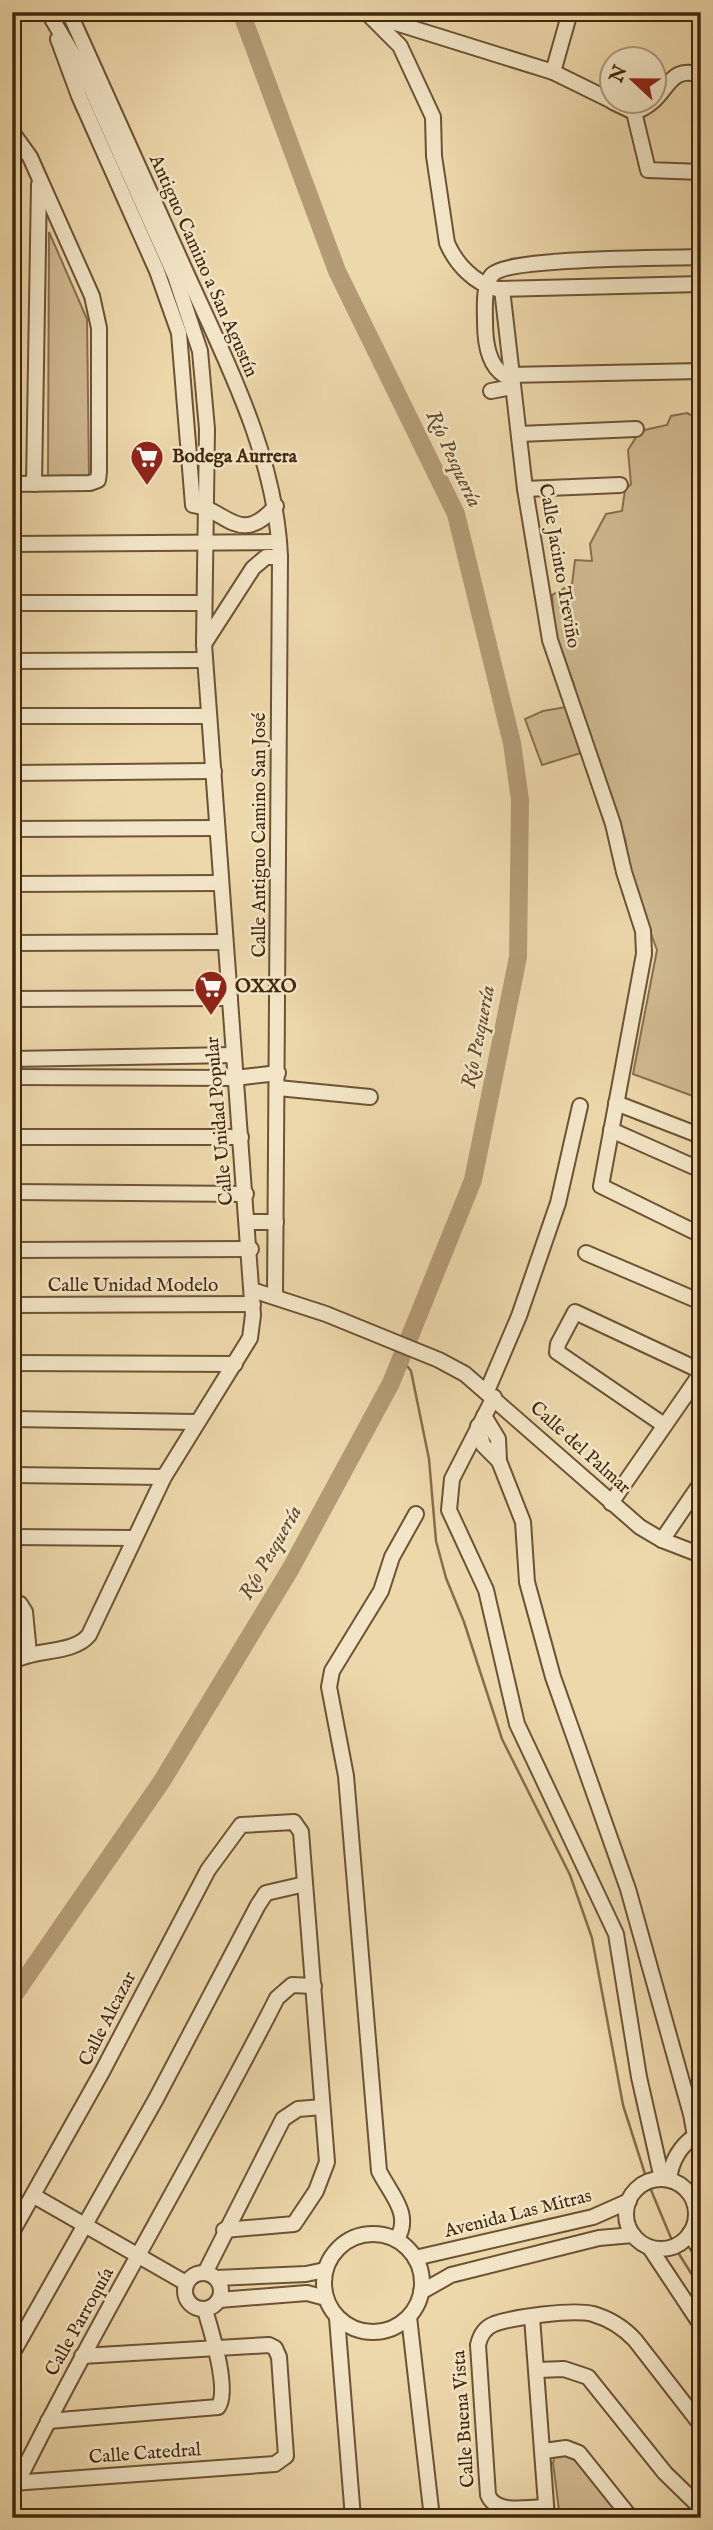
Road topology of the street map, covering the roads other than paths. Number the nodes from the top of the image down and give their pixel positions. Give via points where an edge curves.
1 (48, 12) edge
2 (69, 12) edge
3 (570, 12) edge
4 (365, 14) edge
5 (408, 27) junction
6 (58, 31) junction
7 (400, 46) junction
8 (553, 72) junction
9 (701, 75) edge
10 (668, 84) edge
11 (598, 94) edge
12 (635, 116) edge
13 (12, 132) edge
14 (107, 159) junction
15 (127, 170) junction
16 (701, 172) edge
17 (39, 179) junction
18 (701, 257) edge
19 (701, 284) edge
20 (487, 287) junction
21 (502, 289) junction
22 (191, 320) junction
23 (701, 370) edge
24 (512, 382) junction
25 (491, 391) dead end
26 (636, 429) dead end
27 (188, 430) junction
28 (519, 434) junction
29 (12, 484) edge
30 (34, 484) junction
31 (620, 485) dead end
32 (525, 489) junction
33 (276, 506) junction
34 (207, 507) junction
35 (279, 542) junction
36 (12, 544) edge
37 (204, 544) junction
38 (280, 557) junction
39 (12, 603) edge
40 (202, 603) junction
41 (204, 644) junction
42 (205, 660) junction
43 (12, 661) edge
44 (12, 716) edge
45 (209, 716) junction
46 (214, 771) junction
47 (12, 773) edge
48 (217, 828) junction
49 (12, 829) edge
50 (220, 883) junction
51 (12, 884) edge
52 (225, 942) junction
53 (12, 943) edge
54 (229, 998) junction
55 (12, 999) edge
56 (234, 1055) junction
57 (12, 1059) edge
58 (278, 1073) junction
59 (12, 1077) edge
60 (235, 1078) junction
61 (278, 1088) junction
62 (370, 1097) dead end
63 (616, 1103) junction
64 (580, 1106) dead end
65 (611, 1130) junction
66 (701, 1136) edge
67 (12, 1138) edge
68 (241, 1138) junction
69 (701, 1170) edge
70 (12, 1192) edge
71 (246, 1194) junction
72 (248, 1222) junction
73 (276, 1222) junction
74 (701, 1235) edge
75 (251, 1249) junction
76 (12, 1250) edge
77 (586, 1253) dead end
78 (275, 1296) junction
79 (253, 1297) junction
80 (701, 1302) edge
81 (12, 1305) edge
82 (326, 1314) joint
83 (12, 1363) edge
84 (235, 1364) junction
85 (701, 1372) edge
86 (491, 1394) junction
87 (12, 1419) edge
88 (481, 1421) junction
89 (197, 1422) junction
90 (664, 1425) junction
91 (12, 1475) edge
92 (164, 1477) junction
93 (701, 1483) edge
94 (611, 1503) junction
95 (416, 1514) dead end
96 (12, 1537) edge
97 (133, 1538) junction
98 (662, 1540) junction
99 (701, 1555) edge
100 (13, 1603) edge
101 (29, 1653) junction
102 (12, 1662) edge
103 (305, 1884) junction
104 (314, 1986) junction
105 (323, 2108) junction
106 (698, 2142) edge
107 (665, 2180) junction
108 (34, 2196) junction
109 (629, 2201) junction
110 (85, 2223) junction
111 (224, 2230) junction
112 (12, 2232) edge
113 (690, 2233) junction
114 (633, 2235) junction
115 (397, 2239) junction
116 (650, 2248) junction
117 (701, 2252) edge
118 (140, 2255) junction
119 (415, 2258) junction
120 (325, 2270) junction
121 (306, 2274) junction
122 (210, 2275) junction
123 (186, 2283) junction
124 (421, 2292) junction
125 (307, 2293) junction
126 (326, 2298) junction
127 (219, 2300) junction
128 (205, 2310) junction
129 (409, 2316) junction
130 (337, 2318) junction
131 (532, 2318) junction
132 (701, 2325) edge
133 (216, 2348) junction
134 (12, 2354) edge
135 (82, 2356) junction
136 (537, 2370) junction
137 (48, 2421) junction
138 (701, 2425) edge
139 (544, 2451) junction
140 (15, 2483) edge
141 (701, 2508) edge
142 (547, 2512) edge
143 (353, 2518) edge
144 (432, 2518) edge
145 (631, 2518) edge

1 - 6 street, Antiguo Camino a San Agustín
2 - 33 street, Antiguo Camino a San Agustín via 208,320 265,463
3 - 8 street
4 - 5 street
4 - 7 street
5 - 7 street
5 - 8 street
6 - 14 street via 66,65
6 - 15 street, Antiguo Camino a San Agustín via 84,73
7 - 20 street via 433,117 447,243 461,265
8 - 11 street
9 - 10 street via 681,72
12 - 16 street via 648,170
13 - 17 street
14 - 15 street
14 - 27 street via 179,333
15 - 22 street, Antiguo Camino a San Agustín
17 - 30 street
17 - 30 street via 92,296 99,328 99,472 94,482
18 - 20 street via 526,265 499,269
19 - 21 street
20 - 21 street
20 - 24 street via 489,355
21 - 24 street, Calle Jacinto Treviño
22 - 27 street via 194,385
22 - 34 street, Antiguo Camino a San Agustín via 202,369
23 - 24 street
24 - 25 street
24 - 28 street, Calle Jacinto Treviño
26 - 28 street
27 - 34 street via 193,505
28 - 32 street, Calle Jacinto Treviño
29 - 30 street
31 - 32 street
32 - 63 street, Calle Jacinto Treviño via 550,640 613,824 643,931 644,954
33 - 34 street via 261,520 240,525 220,519
33 - 35 street, Antiguo Camino a San Agustín
34 - 37 street, Antiguo Camino a San Agustín
35 - 37 street
35 - 38 street, Calle Antiguo Camino San José
36 - 37 street
37 - 40 street, Calle Unidad Popular
38 - 41 street via 266,557 253,568
38 - 58 street, Calle Antiguo Camino San José
39 - 40 street
40 - 41 street, Calle Unidad Popular
41 - 42 street, Calle Unidad Popular
42 - 43 street
42 - 45 street, Calle Unidad Popular
44 - 45 street
45 - 46 street, Calle Unidad Popular
46 - 47 street
46 - 48 street, Calle Unidad Popular
48 - 49 street
48 - 50 street, Calle Unidad Popular
50 - 51 street
50 - 52 street, Calle Unidad Popular
52 - 53 street
52 - 54 street, Calle Unidad Popular
54 - 55 street
54 - 56 street, Calle Unidad Popular
56 - 57 street
56 - 60 street, Calle Unidad Popular
58 - 60 street
58 - 61 street, Calle Antiguo Camino San José
59 - 60 street
60 - 68 street, Calle Unidad Popular
61 - 62 street
61 - 73 street, Calle Antiguo Camino San José
63 - 65 street, Calle Jacinto Treviño
63 - 66 street
64 - 86 street via 558,1203
65 - 69 street
65 - 74 street, Calle Jacinto Treviño via 601,1186
67 - 68 street
68 - 71 street, Calle Unidad Popular
70 - 71 street
71 - 72 street, Calle Unidad Popular
72 - 73 street
72 - 75 street, Calle Unidad Popular
73 - 78 street, Calle Antiguo Camino San José
75 - 76 street
75 - 79 street, Calle Unidad Popular
77 - 80 street
78 - 79 street, Calle Unidad Modelo
78 - 82 street, Calle Unidad Modelo
79 - 81 street, Calle Unidad Modelo
79 - 84 street, Calle Unidad Popular via 250,1338
82 - 86 street, Calle del Palmar via 439,1360
83 - 84 street
84 - 89 street, Calle Unidad Popular
85 - 90 street
85 - 90 street via 575,1312 557,1352
86 - 88 street
86 - 94 street, Calle del Palmar
87 - 89 street
88 - 106 street via 483,1445 499,1461 523,1522 527,1582 543,1643 628,1889
88 - 107 street via 452,1479 449,1510 486,1590 517,1724 616,1934 639,2077
89 - 92 street, Calle Unidad Popular
90 - 94 street
91 - 92 street
92 - 97 street, Calle Unidad Popular
93 - 98 street
94 - 98 street, Calle del Palmar
95 - 115 street via 392,1556 380,1591 332,1671 329,1687 346,1776 379,2171 403,2212
96 - 97 street
97 - 101 street, Calle Unidad Popular via 85,1641
98 - 99 street, Calle del Palmar
100 - 101 street via 23,1606 25,1612
101 - 102 street
103 - 104 street
103 - 108 street, Calle Alcazar via 298,1824 241,1825 202,1881
103 - 110 street via 266,1893 258,1905
104 - 105 street
104 - 118 street, Calle Parroquía via 292,1985 277,1998
105 - 111 street via 298,2109 283,2119
105 - 111 street via 327,2162 301,2217 280,2227
106 - 107 street via 685,2142
107 - 109 street via 642,2185
107 - 113 street via 687,2191 694,2203
108 - 110 street
108 - 112 street, Calle Alcazar
109 - 114 street via 626,2215
109 - 119 street, Avenida Las Mitras via 593,2217
110 - 118 street
110 - 134 street
111 - 122 street
113 - 116 street via 673,2247
113 - 117 street
114 - 116 street
114 - 124 street via 599,2238 451,2275
115 - 119 street
115 - 120 street via 380,2234 354,2237 333,2254
116 - 132 street
118 - 123 street
118 - 135 street, Calle Parroquía
119 - 124 street
120 - 121 street
120 - 126 street
121 - 122 street
121 - 125 street
122 - 123 street via 194,2275
122 - 127 street via 221,2288
123 - 128 street via 186,2299 194,2308
124 - 129 street
125 - 126 street
125 - 127 street
126 - 130 street
127 - 128 street
128 - 133 street
129 - 130 street via 394,2328 376,2332 358,2330
129 - 144 street
130 - 143 street
131 - 136 street
131 - 138 street via 575,2312 624,2328
131 - 142 street, Calle Buena Vista via 493,2324 478,2345 488,2495 502,2508
133 - 135 street
133 - 137 street via 222,2399 218,2407
133 - 140 street, Calle Catedral via 275,2348 287,2449 281,2462
135 - 137 street, Calle Parroquía
136 - 139 street
136 - 141 street via 564,2369 588,2377 665,2473
137 - 140 street, Calle Parroquía
139 - 142 street
139 - 145 street via 566,2448 579,2453

